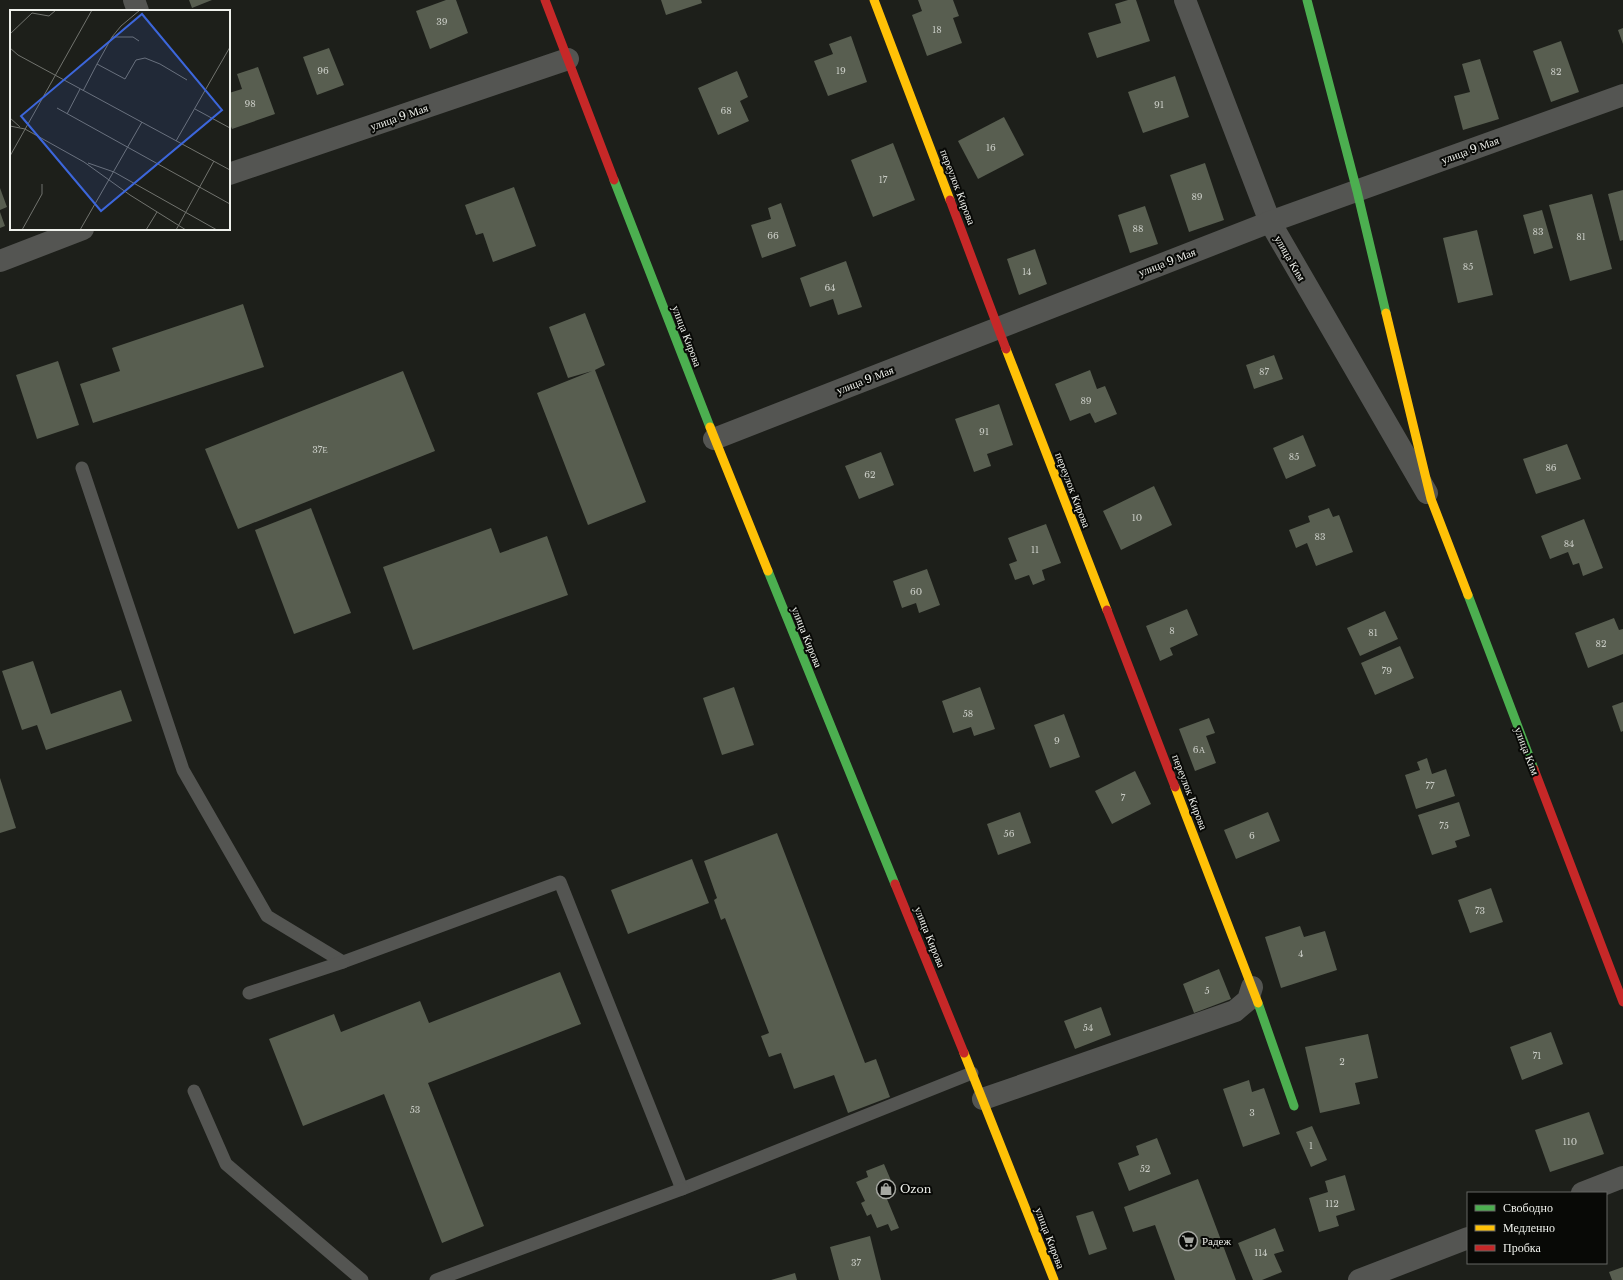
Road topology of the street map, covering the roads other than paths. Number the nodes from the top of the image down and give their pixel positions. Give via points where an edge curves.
1 (134, 0) edge
2 (545, 0) edge
3 (874, 0) edge
4 (1185, 0) edge
5 (1307, 0) edge
6 (138, 10) edge
7 (568, 59) junction
8 (1623, 95) edge
9 (230, 174) edge
10 (1356, 191) junction
11 (1270, 222) junction
12 (80, 230) edge
13 (0, 261) edge
14 (998, 328) junction
15 (714, 439) junction
16 (82, 468) dead end
17 (1431, 499) junction
18 (343, 962) junction
19 (1252, 986) junction
20 (249, 993) dead end
21 (1623, 1002) edge
22 (972, 1073) junction
23 (194, 1091) dead end
24 (983, 1099) junction
25 (1294, 1106) dead end
26 (1623, 1177) edge
27 (682, 1189) junction
28 (1585, 1192) edge
29 (1467, 1238) edge
30 (362, 1280) edge
31 (436, 1280) edge
32 (1054, 1280) edge
33 (1359, 1280) edge

1 - 6 street
2 - 7 street, улица Кирова
3 - 14 street, переулок Кирова
4 - 11 street, улица Ким
5 - 10 street, улица Ким
7 - 9 street, улица 9 Мая
7 - 15 street, улица Кирова
8 - 10 street, улица 9 Мая
10 - 11 street, улица 9 Мая
10 - 17 street, улица Ким
11 - 14 street, улица 9 Мая
11 - 17 street, улица Ким
12 - 13 street
14 - 15 street, улица 9 Мая
14 - 19 street, переулок Кирова
15 - 22 street, улица Кирова
16 - 18 lane via 183,770 267,916
17 - 21 street, улица Ким
18 - 20 lane
18 - 27 lane via 560,882
19 - 24 street via 1248,1000 1235,1011
19 - 25 street, переулок Кирова
22 - 24 street, улица Кирова
22 - 27 lane
23 - 30 lane via 226,1164
24 - 32 street, улица Кирова
26 - 28 street
27 - 31 lane
29 - 33 street

